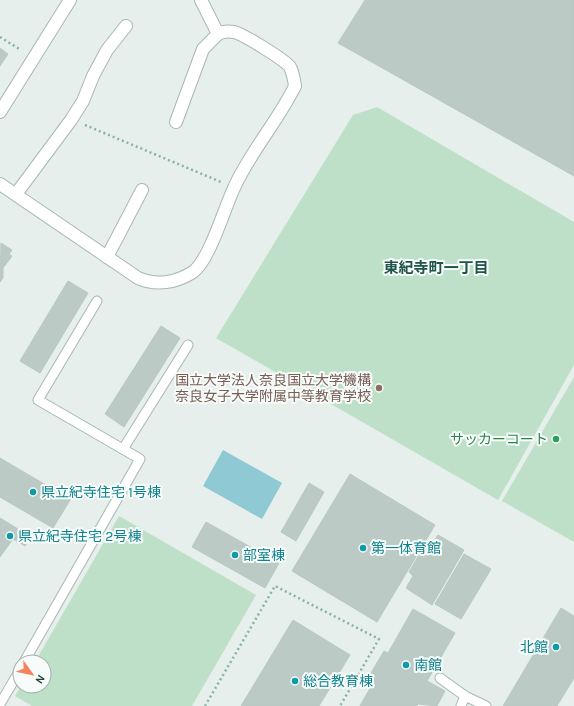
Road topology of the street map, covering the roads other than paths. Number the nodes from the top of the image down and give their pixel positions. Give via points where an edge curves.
1 (70, 0) edge
2 (202, 0) edge
3 (126, 26) dead end
4 (218, 34) junction
5 (0, 112) edge
6 (176, 122) dead end
7 (0, 184) edge
8 (142, 190) dead end
9 (16, 194) junction
10 (107, 257) junction
11 (98, 301) dead end
12 (188, 345) dead end
13 (123, 449) junction
14 (29, 654) edge
15 (440, 678) dead end
16 (12, 684) edge
17 (465, 696) junction
18 (0, 704) edge
19 (461, 706) edge
20 (486, 706) edge

1 - 5 street
2 - 4 street
3 - 9 street via 107,50 71,120
4 - 6 street via 202,49
4 - 10 street via 228,31 237,33 280,59 289,66 295,86 234,187 204,260 193,271 172,281 149,282 138,278
7 - 9 street
8 - 10 street
9 - 10 street
11 - 13 lane via 38,400
12 - 13 lane
13 - 14 lane via 140,459
15 - 17 lane
16 - 18 lane
17 - 19 lane
17 - 20 lane

